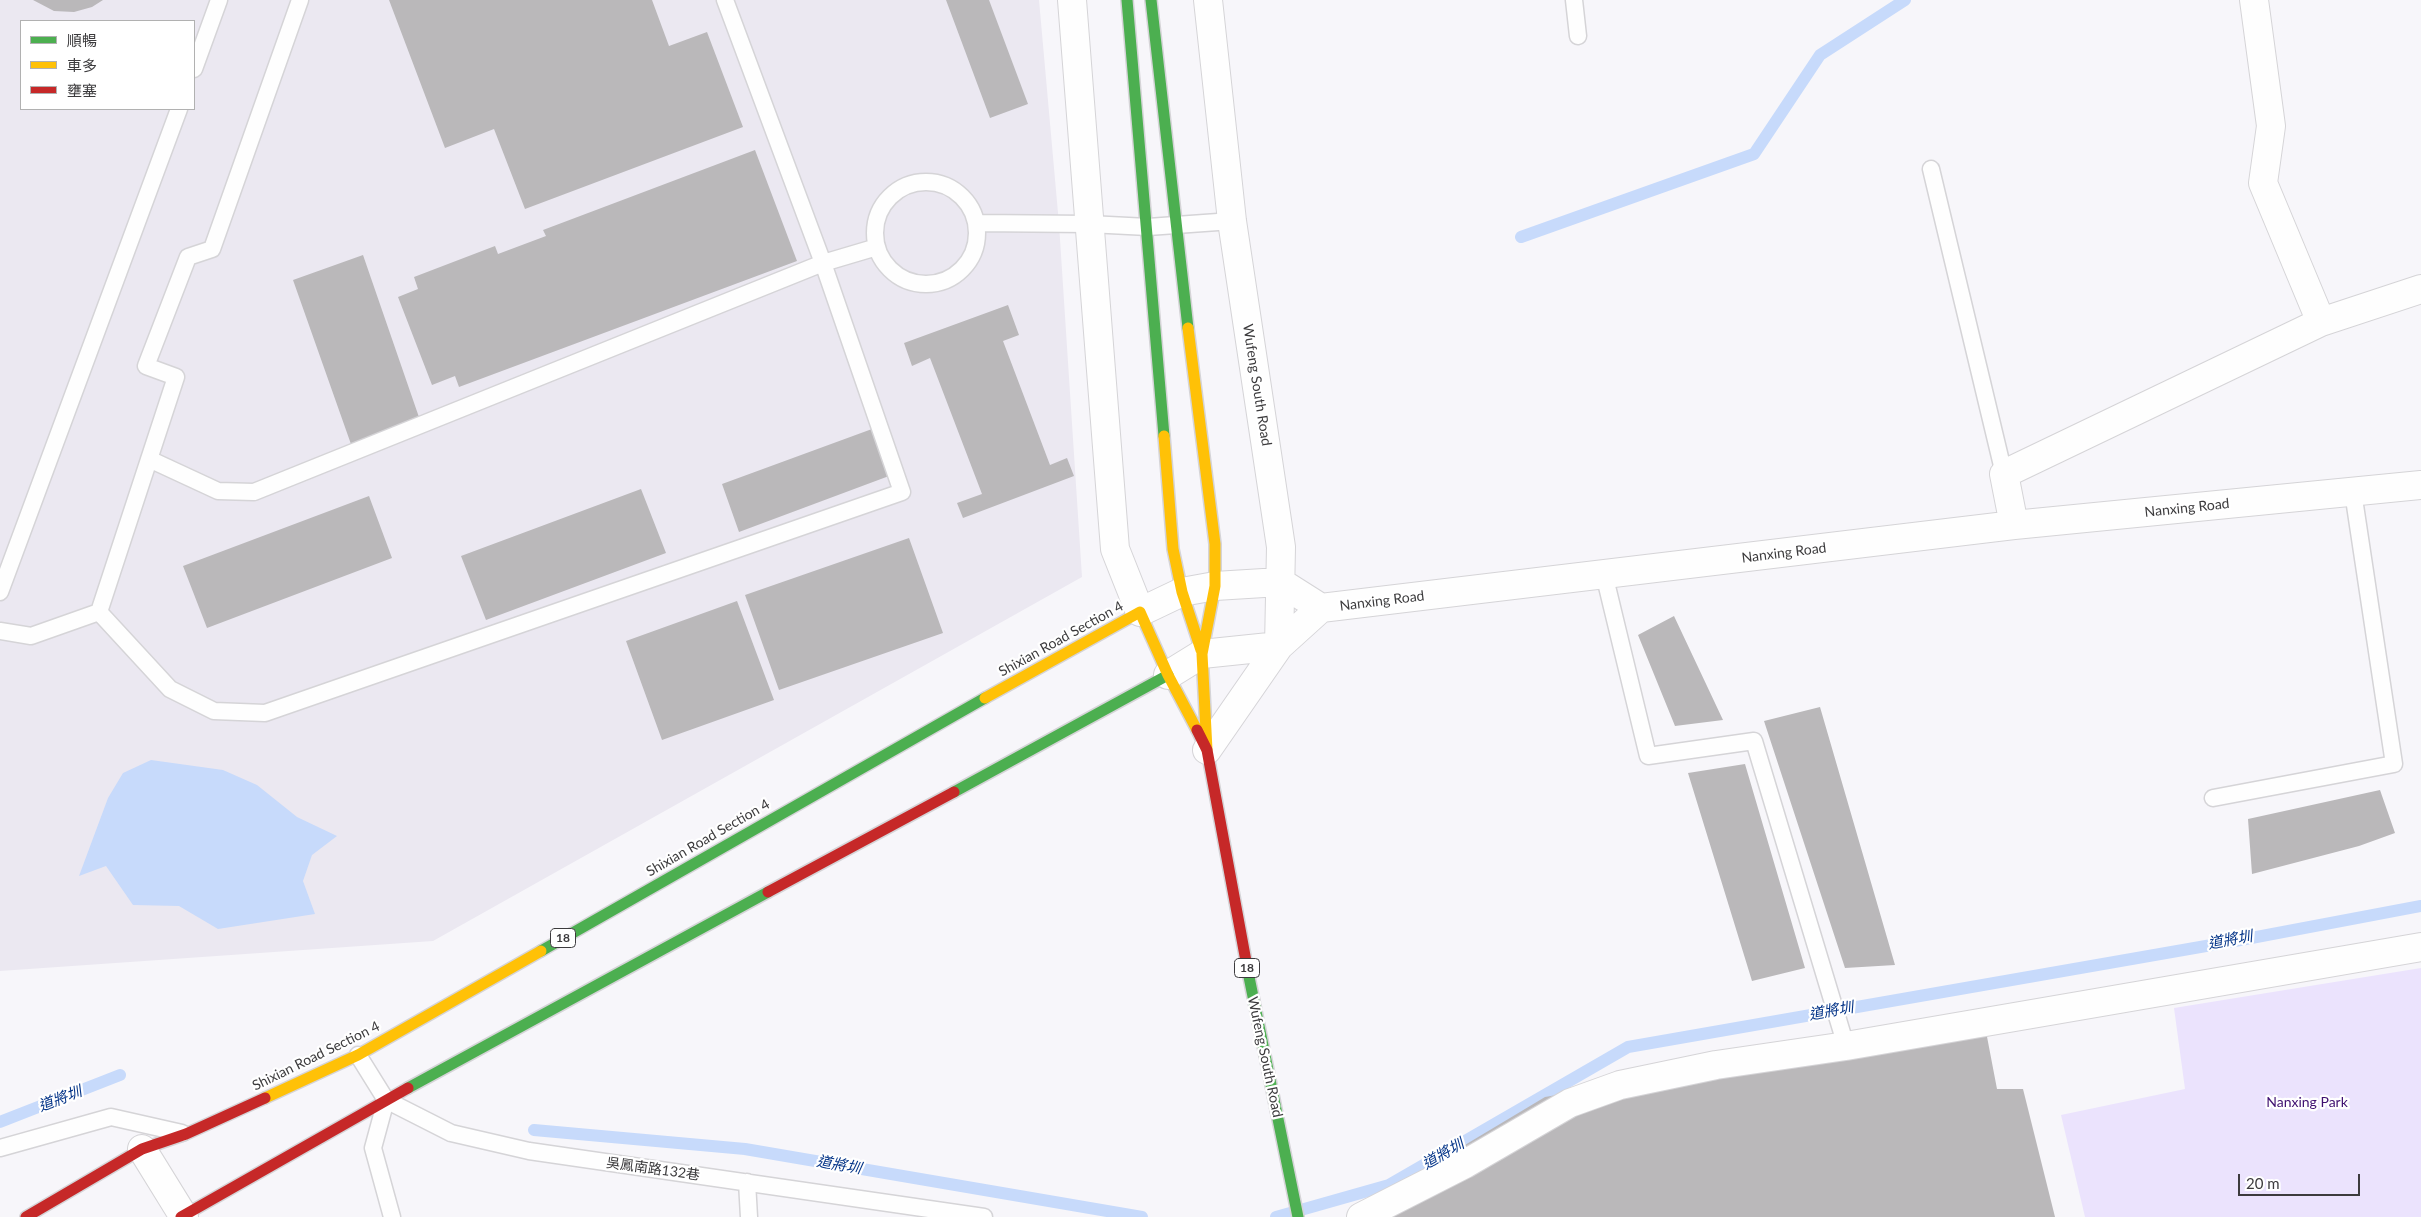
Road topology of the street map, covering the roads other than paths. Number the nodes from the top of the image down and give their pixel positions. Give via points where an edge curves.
1 (219, 0) edge
2 (300, 0) edge
3 (724, 0) edge
4 (1072, 0) edge
5 (1127, 0) edge
6 (1152, 0) edge
7 (1208, 0) edge
8 (1574, 0) edge
9 (2254, 0) edge
10 (1578, 36) dead end
11 (195, 66) edge
12 (179, 110) edge
13 (1931, 169) dead end
14 (1232, 221) junction
15 (976, 223) junction
16 (1089, 224) junction
17 (1175, 226) junction
18 (1148, 228) junction
19 (877, 247) junction
20 (823, 263) junction
21 (2421, 290) edge
22 (2321, 322) junction
23 (149, 459) junction
24 (2004, 474) junction
25 (2421, 484) edge
26 (2353, 492) junction
27 (2014, 525) junction
28 (1604, 574) junction
29 (1280, 582) junction
30 (1215, 586) junction
31 (0, 592) edge
32 (1182, 592) junction
33 (1321, 608) junction
34 (99, 612) junction
35 (1140, 612) junction
36 (0, 631) edge
37 (1279, 646) junction
38 (1202, 654) junction
39 (1168, 674) junction
40 (1207, 750) junction
41 (2212, 798) dead end
42 (2421, 947) edge
43 (1846, 1046) junction
44 (358, 1055) junction
45 (386, 1100) junction
46 (186, 1134) junction
47 (0, 1148) edge
48 (142, 1149) junction
49 (747, 1182) junction
50 (26, 1217) edge
51 (183, 1217) edge
52 (392, 1217) edge
53 (749, 1217) edge
54 (980, 1217) edge
55 (984, 1217) edge
56 (1298, 1217) edge
57 (1361, 1217) edge

1 - 11 lane
2 - 23 lane via 212,249 188,257 146,366 176,376
3 - 20 lane
4 - 16 street
5 - 18 main road, Wufeng South Road
6 - 17 main road, Wufeng South Road
7 - 14 street, Wufeng South Road
8 - 10 lane
9 - 22 street via 2271,126 2262,183
12 - 31 lane
13 - 24 lane
14 - 17 lane
14 - 29 street, Wufeng South Road via 1281,542
15 - 16 lane
15 - 19 lane via 977,240 971,257 946,280 929,284 912,282 884,263
15 - 19 lane via 960,195 946,186 914,183 886,200 878,215
16 - 18 lane
16 - 35 street via 1115,548
17 - 18 lane
17 - 30 main road, Wufeng South Road via 1215,544
18 - 32 main road, Wufeng South Road via 1174,549
19 - 20 lane
20 - 23 lane via 254,492 218,491
20 - 34 lane via 902,492 265,713 214,711 170,689
21 - 22 street
22 - 24 street
23 - 34 lane
24 - 27 street
25 - 26 street, Nanxing Road
26 - 27 street, Nanxing Road
26 - 41 lane via 2394,764
27 - 28 street, Nanxing Road
28 - 33 street, Nanxing Road
28 - 43 lane via 1648,756 1754,741
29 - 30 street
29 - 33 street
29 - 37 street, Wufeng South Road
30 - 32 street
30 - 38 main road, Wufeng South Road
32 - 35 street
32 - 38 main road, Wufeng South Road
33 - 37 street, Nanxing Road
34 - 36 lane via 31,636
35 - 39 main road, Shixian Road Section 4 / 18
35 - 44 main road, Shixian Road Section 4 / 18
37 - 38 street
37 - 40 street
38 - 39 street
38 - 40 main road, Wufeng South Road
39 - 40 main road, Wufeng South Road / 18
39 - 45 main road
40 - 56 main road, Wufeng South Road / 18
42 - 43 street
43 - 57 street via 1707,1067 1620,1085 1578,1100 1465,1164
44 - 45 lane
44 - 46 main road, Shixian Road Section 4 / 18
45 - 49 lane, 吳鳳南路132巷 via 451,1133 470,1138 529,1151
45 - 51 main road
45 - 52 lane via 373,1148
46 - 47 lane via 111,1118
46 - 48 main road, Shixian Road Section 4 / 18
48 - 50 main road, Shixian Road Section 4 / 18
48 - 51 street
49 - 53 lane
49 - 54 lane, 吳鳳南路132巷
54 - 55 lane, 吳鳳南路132巷

